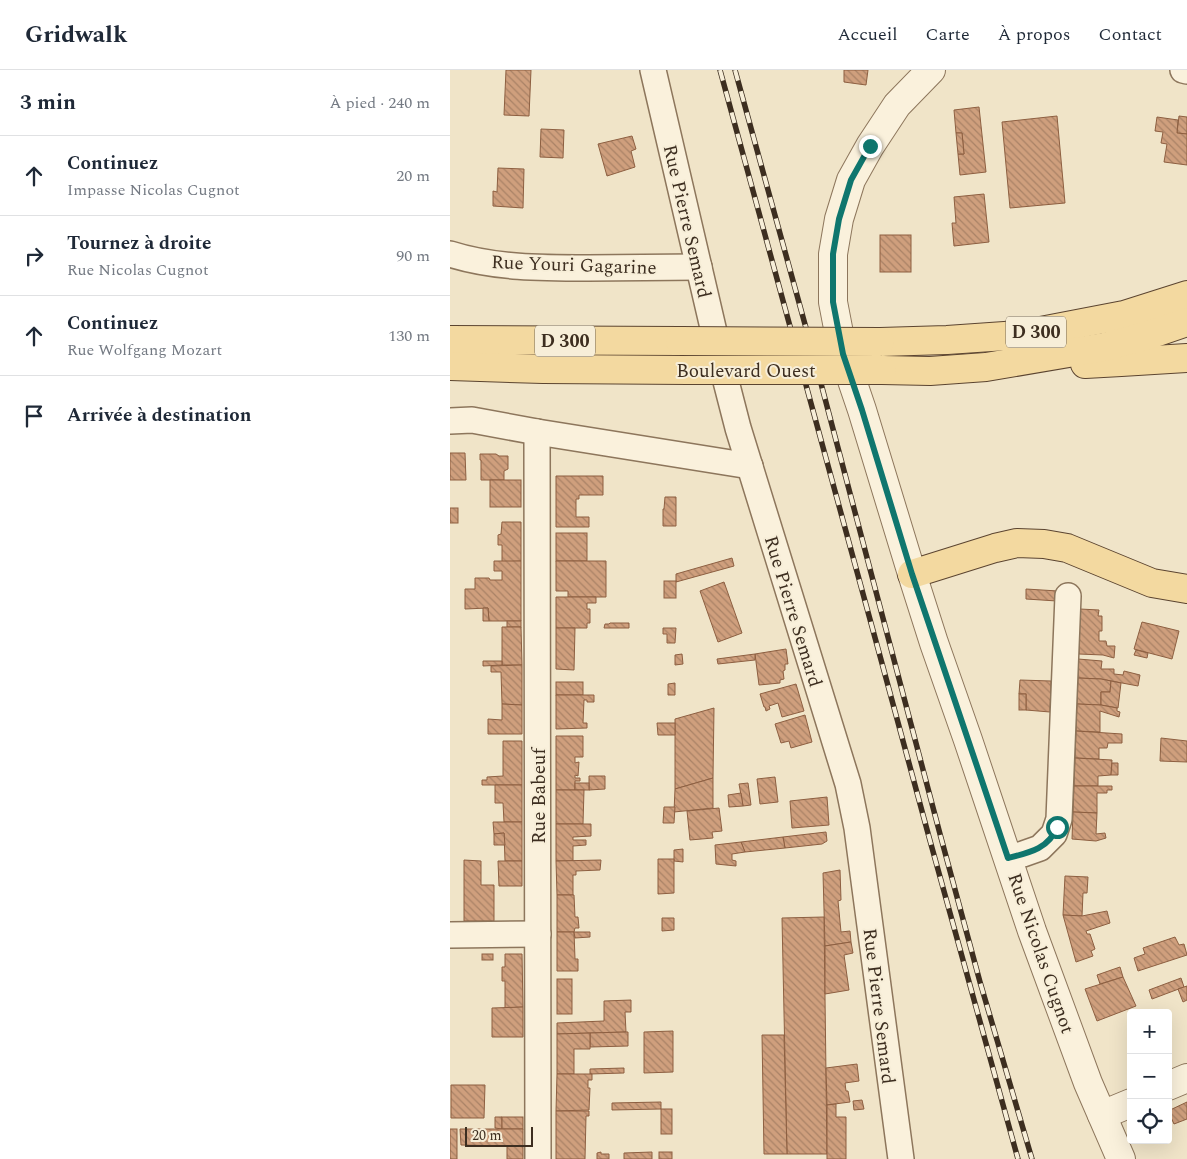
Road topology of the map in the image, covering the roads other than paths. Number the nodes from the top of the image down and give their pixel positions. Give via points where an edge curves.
1 (653, 70) edge
2 (931, 70) edge
3 (1183, 70) edge
4 (1187, 71) edge
5 (450, 254) edge
6 (700, 267) junction
7 (1187, 295) edge
8 (1187, 322) edge
9 (450, 340) edge
10 (1187, 358) edge
11 (986, 367) junction
12 (450, 368) edge
13 (450, 421) edge
14 (537, 432) junction
15 (750, 466) junction
16 (912, 574) junction
17 (1187, 589) edge
18 (1068, 596) dead end
19 (1008, 858) junction
20 (538, 934) junction
21 (450, 935) edge
22 (1187, 1078) edge
23 (1172, 1084) edge
24 (1127, 1105) edge
25 (1102, 1115) junction
26 (538, 1159) edge
27 (901, 1159) edge
28 (1121, 1159) edge

1 - 6 street, Rue Pierre Semard
2 - 16 street, Rue Nicolas Cugnot via 898,105 851,180 833,254 833,302 843,354
3 - 4 street
5 - 6 street, Rue Youri Gagarine via 507,266
6 - 15 street, Rue Pierre Semard via 721,362
7 - 9 main road, Boulevard Ouest / D 300, bridge via 1124,315 1020,335 947,340
8 - 11 main road, Boulevard Ouest / D 300 via 1104,347
10 - 11 main road
11 - 12 main road, Boulevard Ouest / D 300, bridge via 930,371
13 - 14 street via 472,420
14 - 15 street
14 - 20 street, Rue Babeuf
15 - 27 street, Rue Pierre Semard via 848,784
16 - 17 main road via 995,548 1017,543 1044,544 1067,548 1152,583
16 - 19 street, Rue Nicolas Cugnot
18 - 19 street via 1059,819 1054,834 1040,848
19 - 25 street, Rue Nicolas Cugnot via 1032,931
20 - 21 street
20 - 26 street, Rue Babeuf
22 - 23 street
24 - 25 street
25 - 28 street, Rue Nicolas Cugnot

